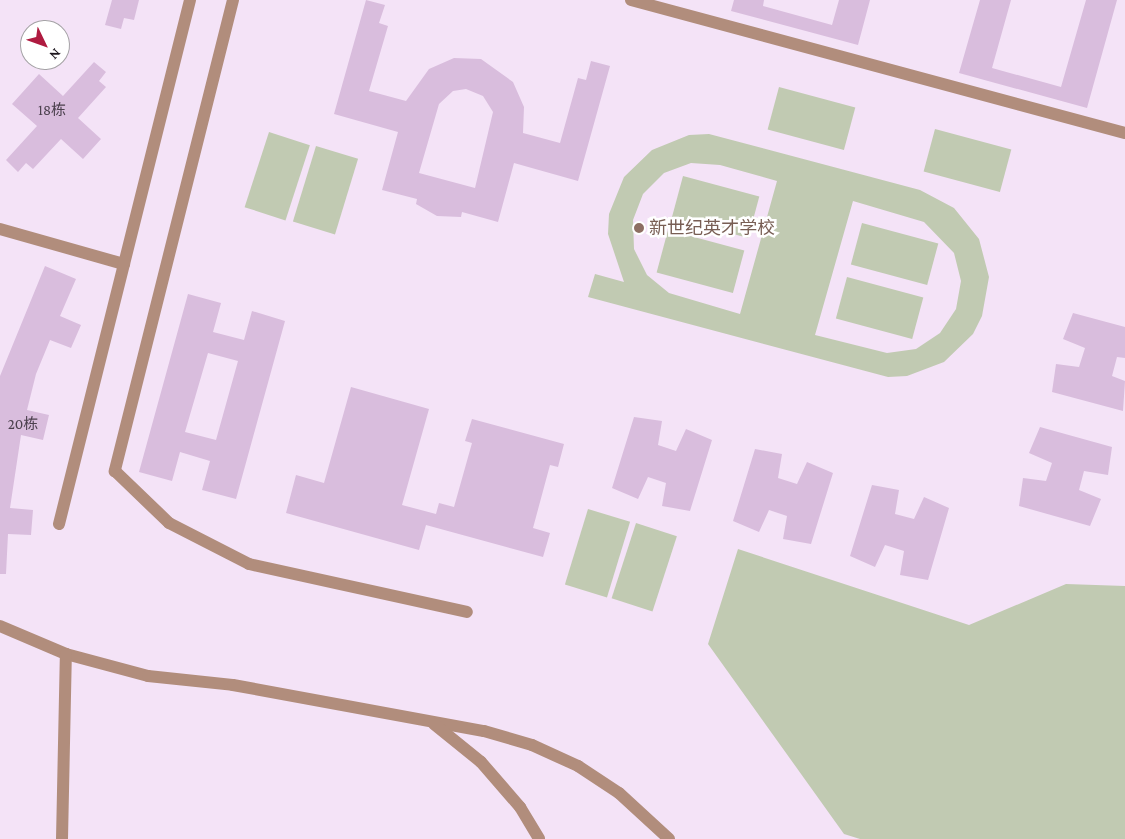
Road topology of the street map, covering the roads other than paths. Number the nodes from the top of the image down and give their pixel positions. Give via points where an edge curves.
1 (190, 0) edge
2 (233, 0) edge
3 (630, 0) edge
4 (1125, 133) edge
5 (0, 229) edge
6 (124, 264) junction
7 (59, 524) dead end
8 (467, 612) dead end
9 (0, 626) edge
10 (66, 654) junction
11 (434, 724) junction
12 (62, 839) edge
13 (539, 839) edge
14 (668, 839) edge

1 - 6 lane
2 - 8 lane via 116,471 169,523 249,564
3 - 4 lane
5 - 6 lane
6 - 7 lane
9 - 10 lane
10 - 11 lane via 148,676 233,685
10 - 12 lane
11 - 13 lane via 481,762 520,807
11 - 14 lane via 516,740 578,766 619,793

